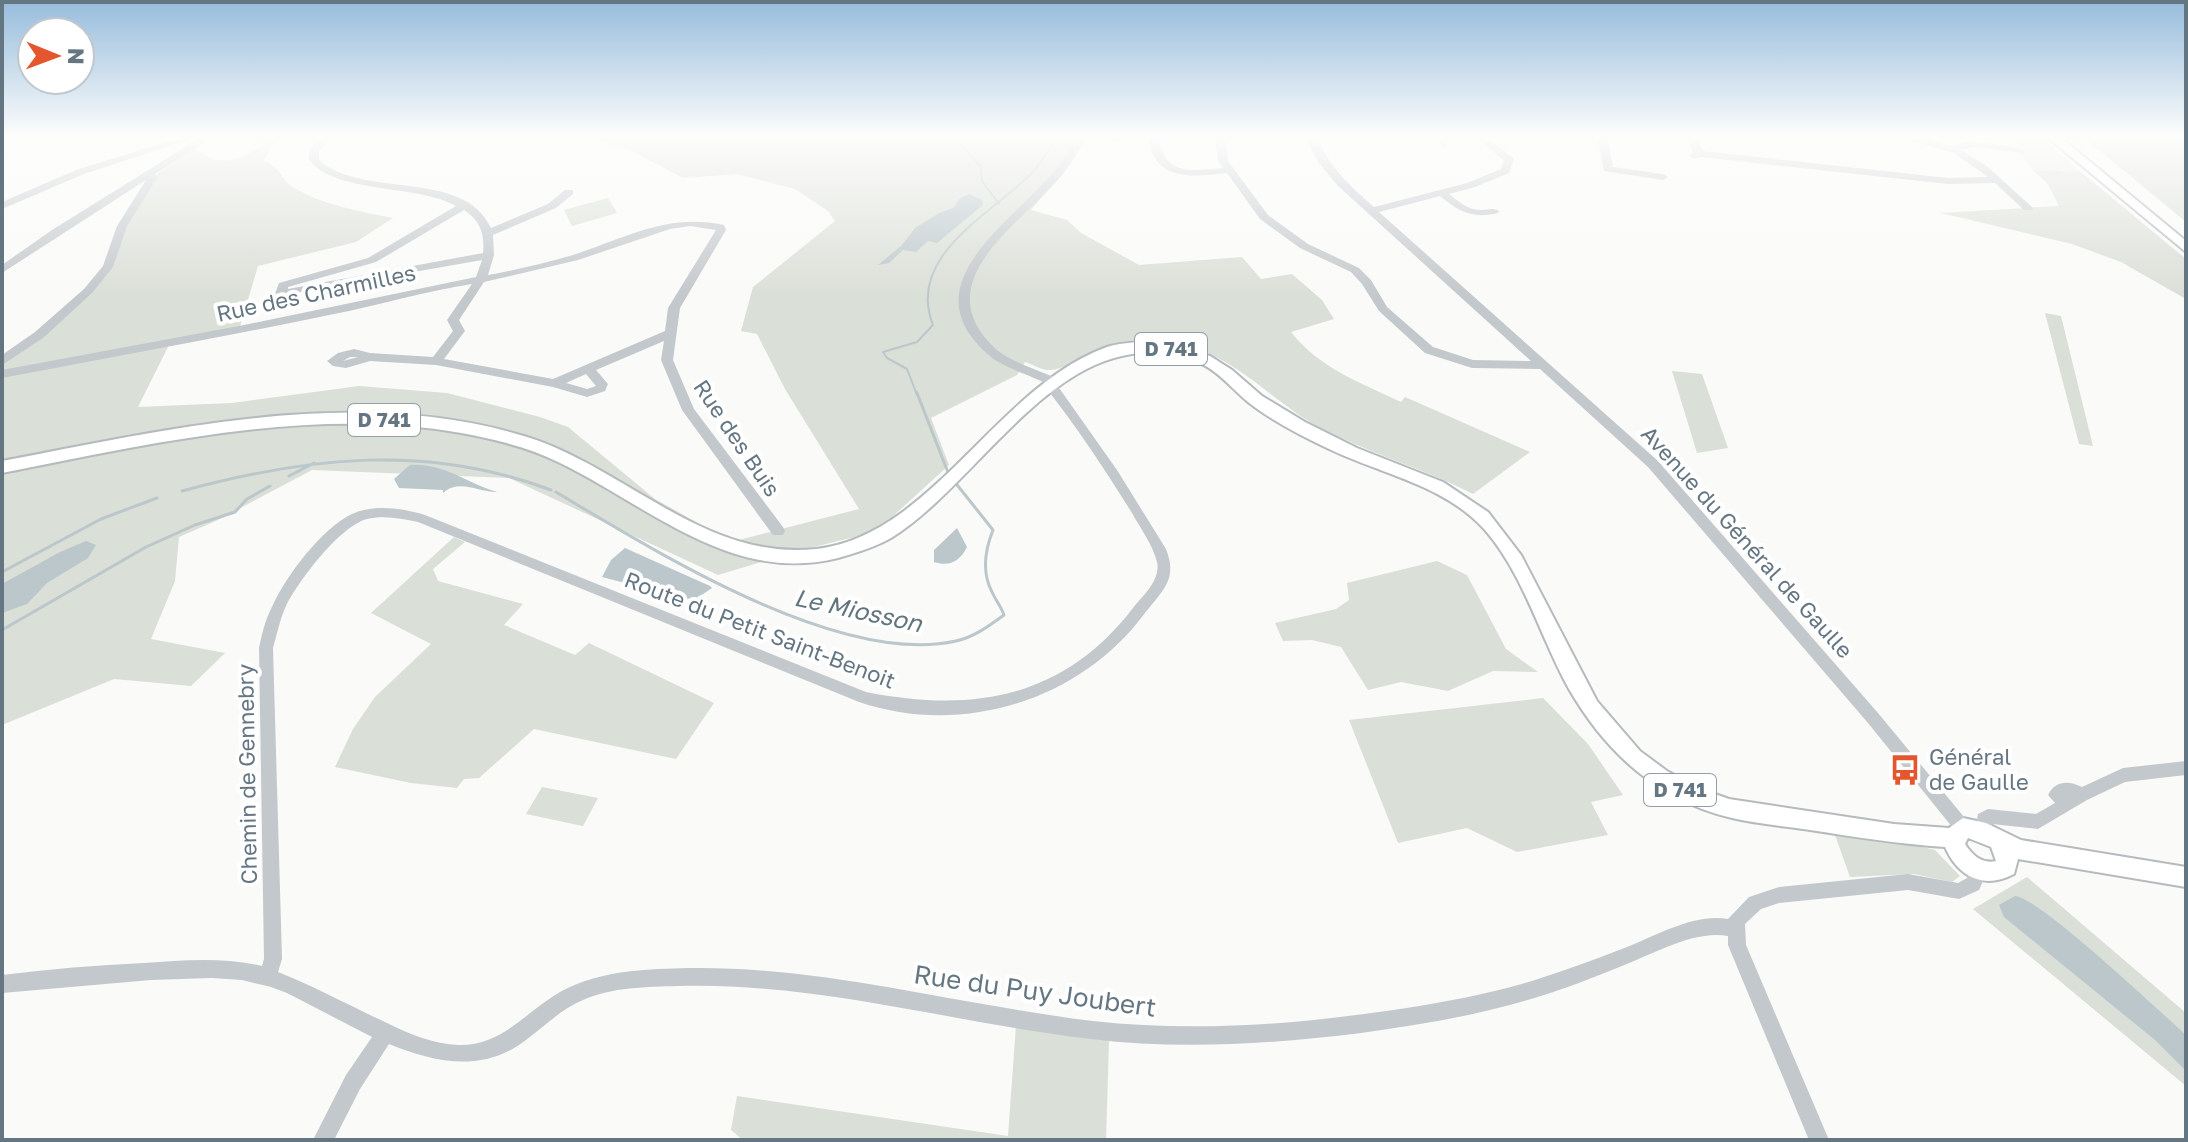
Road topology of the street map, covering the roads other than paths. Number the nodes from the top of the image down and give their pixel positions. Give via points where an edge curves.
1 (40, 189) edge
2 (125, 189) edge
3 (145, 189) edge
4 (398, 189) edge
5 (1045, 189) edge
6 (1244, 189) edge
7 (1349, 189) edge
8 (1453, 189) edge
9 (2008, 189) edge
10 (2116, 189) edge
11 (2134, 189) edge
12 (569, 192) dead end
13 (1442, 193) junction
14 (465, 205) junction
15 (2, 206) edge
16 (2028, 208) dead end
17 (1371, 211) junction
18 (1494, 211) dead end
19 (489, 233) junction
20 (2186, 233) edge
21 (635, 236) joint
22 (2186, 248) edge
23 (489, 255) junction
24 (372, 260) junction
25 (2, 270) edge
26 (376, 276) junction
27 (482, 279) junction
28 (669, 334) junction
29 (368, 357) dead end
30 (2, 361) edge
31 (436, 361) junction
32 (1545, 365) junction
33 (588, 368) junction
34 (2, 374) edge
35 (554, 383) junction
36 (1052, 383) junction
37 (2, 467) edge
38 (368, 514) joint
39 (778, 531) dead end
40 (2186, 768) edge
41 (1977, 843) junction
42 (1979, 870) joint
43 (2186, 877) edge
44 (1734, 929) junction
45 (268, 977) junction
46 (2, 984) edge
47 (386, 1032) junction
48 (323, 1140) edge
49 (1819, 1140) edge

1 - 15 street
2 - 25 street
3 - 30 street via 122,226 108,267 39,335
4 - 14 street
5 - 36 street via 975,260 964,293 966,319 988,349
6 - 32 street via 1264,217 1304,246 1355,270 1383,309 1429,350 1472,364
7 - 17 street, Avenue du Général de Gaulle
8 - 13 street
9 - 16 street
10 - 22 main road
11 - 20 main road
12 - 19 street via 552,206
13 - 17 street
13 - 18 street via 1466,212
14 - 19 street
14 - 24 street
17 - 32 street, Avenue du Général de Gaulle
19 - 23 street
21 - 27 street, Rue des Charmilles via 554,264
21 - 28 street, Rue des Buis via 679,223 720,227 674,308
23 - 26 street
23 - 27 street
24 - 26 street
24 - 26 street via 283,285 281,294
27 - 31 street via 460,311 467,322
27 - 34 street, Rue des Charmilles
28 - 33 street
28 - 39 street, Rue des Buis via 667,360 688,410
29 - 31 street
31 - 35 street
32 - 41 street, Avenue du Général de Gaulle via 1674,486
33 - 35 street
33 - 35 street via 601,388 587,393
36 - 37 main road, D 741 via 909,515 872,539 833,553 779,558 706,539 541,447 437,424 343,419 271,425 152,439
36 - 38 street, Route du Petit Saint-Benoit via 1160,551 1164,572 1162,581 1100,653 1054,684 993,704 904,708 864,698 433,523 391,512
36 - 41 main road, D 741 via 1071,371 1114,359 1166,357 1212,372 1311,433 1451,494 1480,514 1515,558 1591,712 1653,773 1686,793 1729,808
38 - 45 street, Chemin de Gennebry via 347,524 291,587 266,648 273,959
40 - 41 street via 2123,775 2038,822 1988,816
41 - 42 main road
41 - 43 main road, D 741 via 2022,860 2071,860
42 - 44 street via 1973,884 1959,891 1908,882 1779,895 1755,903
44 - 47 street, Rue du Puy Joubert via 1693,930 1516,995 1468,1007 1252,1035 1100,1031 816,985 730,977 648,978 585,988 520,1036 491,1050 430,1050
44 - 49 street
45 - 46 street, Rue du Puy Joubert via 224,968 62,975
45 - 47 street, Rue du Puy Joubert
47 - 48 street

